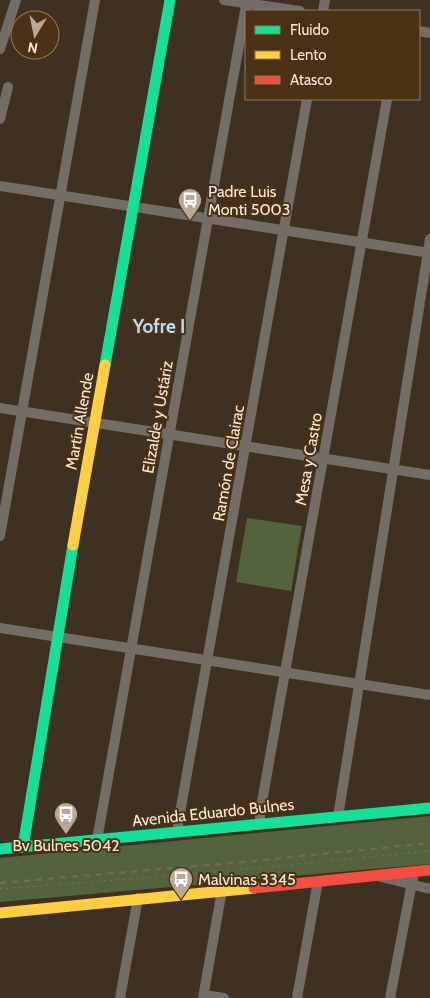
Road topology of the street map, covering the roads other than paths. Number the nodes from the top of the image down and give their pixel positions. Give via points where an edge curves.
1 (16, 0) edge
2 (95, 0) edge
3 (170, 0) edge
4 (224, 0) edge
5 (246, 2) edge
6 (294, 10) edge
7 (0, 49) edge
8 (8, 87) dead end
9 (307, 100) edge
10 (387, 100) edge
11 (0, 119) edge
12 (0, 186) edge
13 (61, 195) junction
14 (133, 207) junction
15 (208, 219) junction
16 (284, 230) junction
17 (430, 239) edge
18 (361, 242) junction
19 (429, 253) edge
20 (0, 408) edge
21 (21, 411) junction
22 (95, 423) junction
23 (169, 434) junction
24 (246, 446) junction
25 (324, 459) junction
26 (393, 470) junction
27 (430, 476) edge
28 (0, 536) edge
29 (0, 628) edge
30 (57, 637) junction
31 (131, 649) junction
32 (207, 661) junction
33 (284, 674) junction
34 (359, 684) junction
35 (430, 695) edge
36 (430, 808) edge
37 (338, 817) junction
38 (260, 824) junction
39 (179, 832) junction
40 (97, 840) junction
41 (23, 847) junction
42 (0, 849) edge
43 (430, 870) edge
44 (414, 872) junction
45 (378, 876) junction
46 (318, 881) junction
47 (411, 886) junction
48 (430, 889) edge
49 (222, 890) junction
50 (138, 898) junction
51 (0, 913) edge
52 (203, 996) edge
53 (120, 998) edge
54 (224, 998) edge
55 (297, 998) edge
56 (390, 998) edge

1 - 7 street
2 - 13 street
3 - 14 main road, Martín Allende
4 - 5 street
5 - 6 street
5 - 15 street, Elizalde y Ustáriz
8 - 11 street
9 - 16 street, Ramón de Clairac
10 - 18 street, Mesa y Castro
12 - 13 street
13 - 14 street
13 - 21 street
14 - 15 street
14 - 22 main road, Martín Allende
15 - 16 street
15 - 23 street, Elizalde y Ustáriz
16 - 18 street
16 - 24 street, Ramón de Clairac
17 - 19 street
18 - 19 street
18 - 25 street, Mesa y Castro
19 - 26 street
20 - 21 street
21 - 22 street
21 - 28 street
22 - 23 street
22 - 30 main road, Martín Allende
23 - 24 street
23 - 31 street, Elizalde y Ustáriz
24 - 25 street
24 - 32 street, Ramón de Clairac
25 - 26 street
25 - 33 street, Mesa y Castro
26 - 27 street
26 - 34 street
29 - 30 street
30 - 31 street
30 - 41 main road, Martín Allende
31 - 32 street
31 - 40 street, Elizalde y Ustáriz
32 - 33 street
32 - 39 street, Ramón de Clairac
33 - 34 street
33 - 38 street, Mesa y Castro
34 - 35 street
34 - 37 street
36 - 37 main road, Avenida Eduardo Bulnes
37 - 38 main road, Avenida Eduardo Bulnes
38 - 39 main road, Avenida Eduardo Bulnes
39 - 40 main road, Avenida Eduardo Bulnes
40 - 41 main road, Avenida Eduardo Bulnes
41 - 42 main road, Avenida Eduardo Bulnes
43 - 44 main road
44 - 45 main road
44 - 47 street
45 - 46 main road
45 - 47 street
46 - 49 main road
46 - 55 street
47 - 48 street
47 - 56 street
49 - 50 main road
49 - 52 street
50 - 51 main road
50 - 53 street
52 - 54 street

